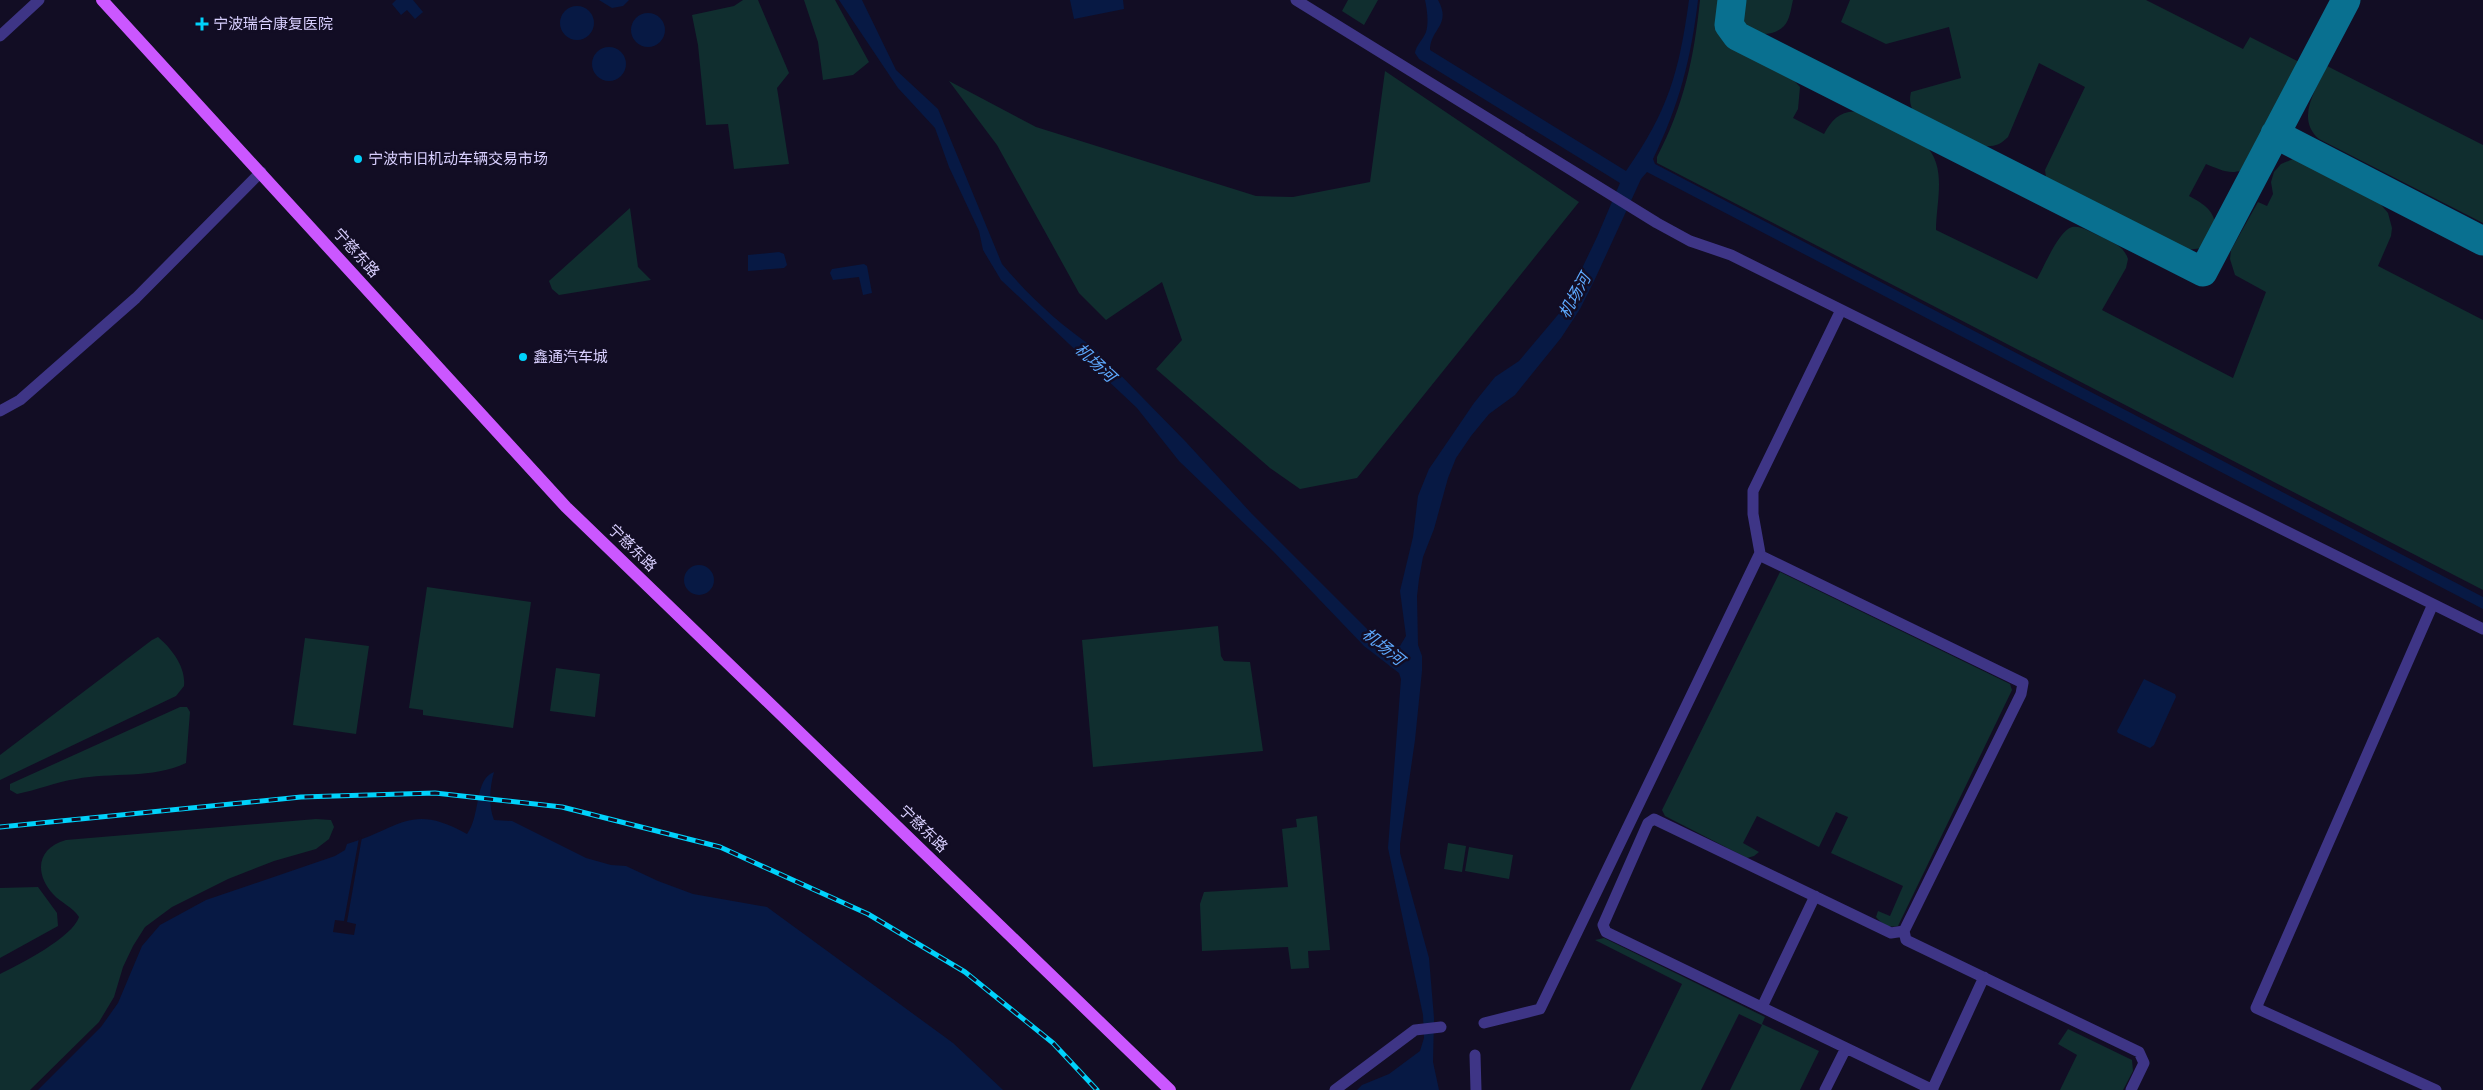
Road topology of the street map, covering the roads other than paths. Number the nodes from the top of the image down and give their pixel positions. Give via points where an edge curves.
1 (39, 0) edge
2 (102, 0) edge
3 (1296, 0) edge
4 (0, 36) edge
5 (260, 172) junction
6 (1841, 310) junction
7 (0, 411) edge
8 (1759, 555) junction
9 (2433, 604) junction
10 (2483, 629) edge
11 (1816, 896) junction
12 (1904, 931) junction
13 (1984, 978) junction
14 (1762, 1007) junction
15 (1484, 1023) dead end
16 (1441, 1028) dead end
17 (1846, 1048) junction
18 (1475, 1055) dead end
19 (1170, 1090) edge
20 (1335, 1090) edge
21 (1476, 1090) edge
22 (1825, 1090) edge
23 (1933, 1090) edge
24 (2131, 1090) edge
25 (2436, 1090) edge

1 - 4 street
2 - 5 main road, 宁慈东路
3 - 6 street via 1657,223
5 - 7 street via 136,298 20,400
5 - 19 main road, 宁慈东路 via 566,507
6 - 8 street via 1753,491
6 - 9 street
8 - 12 street via 2023,683 2021,694
8 - 15 street via 1540,1009
9 - 10 street
9 - 25 street via 2256,1008
11 - 12 street via 1891,933
11 - 14 street
11 - 14 street via 1662,821 1654,819 1648,823 1604,918 1602,925 1606,932
12 - 13 street via 1906,940
13 - 23 street
13 - 24 street via 2139,1052 2144,1063
14 - 17 street
16 - 20 street via 1415,1030
17 - 22 street
17 - 23 street
18 - 21 street

